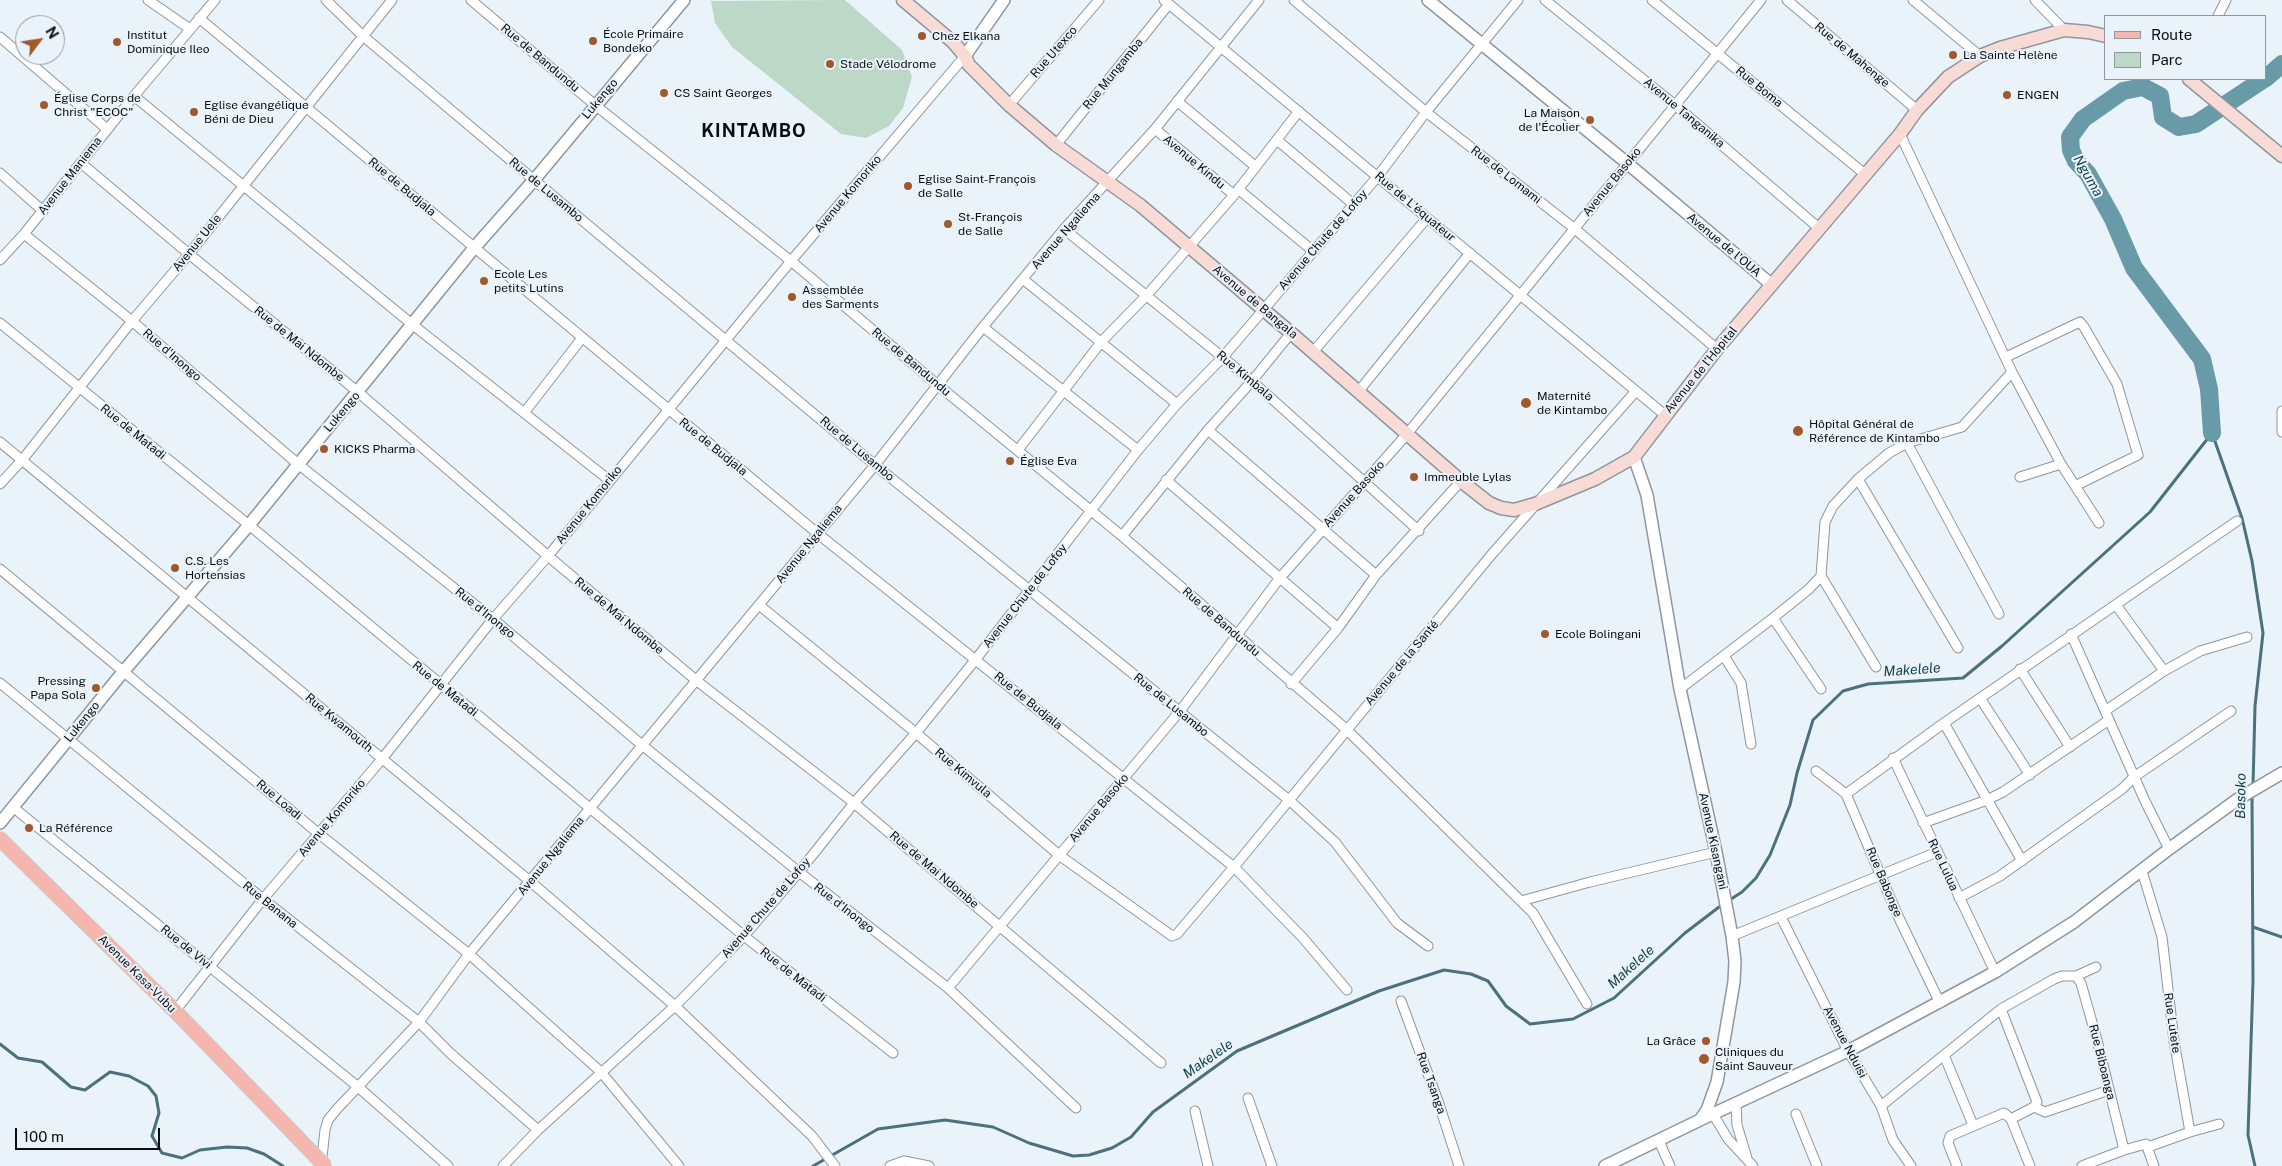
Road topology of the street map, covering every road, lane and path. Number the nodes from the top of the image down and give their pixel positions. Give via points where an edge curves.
1 (148, 0) edge
2 (215, 0) edge
3 (326, 0) edge
4 (392, 0) edge
5 (471, 0) edge
6 (684, 0) edge
7 (903, 0) edge
8 (1004, 0) edge
9 (1099, 0) edge
10 (1259, 0) edge
11 (1294, 0) edge
12 (1428, 0) edge
13 (1518, 0) edge
14 (1545, 0) edge
15 (1652, 0) edge
16 (1761, 0) edge
17 (1786, 0) edge
18 (1913, 0) edge
19 (2035, 0) edge
20 (2226, 0) edge
21 (1166, 2) edge
22 (2218, 15) edge
23 (199, 18) junction
24 (190, 29) junction
25 (2064, 30) junction
26 (363, 36) junction
27 (2104, 36) edge
28 (0, 37) edge
29 (1481, 44) junction
30 (1220, 48) junction
31 (1717, 53) junction
32 (965, 56) junction
33 (1980, 56) junction
34 (2190, 80) edge
35 (134, 96) junction
36 (1177, 101) junction
37 (595, 105) junction
38 (1009, 105) junction
39 (1675, 105) junction
40 (306, 108) junction
41 (1917, 110) junction
42 (1300, 111) junction
43 (1426, 112) junction
44 (1154, 128) junction
45 (107, 129) junction
46 (1900, 134) junction
47 (1277, 140) junction
48 (1056, 145) junction
49 (2282, 156) edge
50 (81, 163) junction
51 (1627, 163) junction
52 (1256, 167) junction
53 (0, 173) edge
54 (1866, 175) junction
55 (1378, 176) junction
56 (534, 180) junction
57 (1109, 182) junction
58 (243, 185) junction
59 (1236, 192) junction
60 (1353, 204) junction
61 (43, 210) junction
62 (1427, 218) junction
63 (1064, 229) junction
64 (1575, 229) junction
65 (1820, 230) junction
66 (24, 234) junction
67 (1188, 246) junction
68 (474, 248) junction
69 (1313, 251) junction
70 (1470, 253) junction
71 (189, 254) junction
72 (0, 260) edge
73 (791, 261) junction
74 (1024, 280) junction
75 (1772, 286) junction
76 (1147, 295) junction
77 (1520, 295) junction
78 (1262, 310) junction
79 (132, 321) junction
80 (0, 323) edge
81 (413, 325) junction
82 (984, 327) junction
83 (1291, 333) junction
84 (582, 338) junction
85 (726, 340) junction
86 (1102, 341) junction
87 (1717, 349) junction
88 (1313, 352) junction
89 (1223, 357) junction
90 (2006, 358) junction
91 (2012, 372) junction
92 (1252, 381) junction
93 (938, 386) junction
94 (79, 387) junction
95 (1065, 390) junction
96 (1636, 391) junction
97 (358, 392) junction
98 (1358, 392) junction
99 (1177, 404) junction
100 (668, 410) junction
101 (2282, 411) edge
102 (524, 413) junction
103 (1665, 415) junction
104 (1208, 430) junction
105 (2282, 432) edge
106 (1407, 434) junction
107 (0, 442) edge
108 (1907, 443) junction
109 (1018, 450) junction
110 (1138, 450) junction
111 (1634, 457) junction
112 (22, 459) junction
113 (298, 464) junction
114 (2061, 464) junction
115 (875, 465) junction
116 (2020, 477) dead end
117 (1858, 479) junction
118 (609, 480) junction
119 (1166, 480) junction
120 (1461, 481) junction
121 (1365, 482) junction
122 (0, 484) edge
123 (2075, 486) junction
124 (1535, 504) junction
125 (1092, 512) junction
126 (2237, 521) dead end
127 (2099, 523) dead end
128 (249, 526) junction
129 (1322, 529) junction
130 (1419, 531) junction
131 (817, 533) junction
132 (1122, 536) junction
133 (548, 556) junction
134 (0, 569) edge
135 (1376, 575) junction
136 (1821, 576) junction
137 (1279, 579) junction
138 (1030, 591) junction
139 (188, 597) junction
140 (759, 605) junction
141 (2116, 605) junction
142 (1999, 614) dead end
143 (1773, 618) junction
144 (493, 619) junction
145 (1338, 628) junction
146 (2071, 634) junction
147 (1236, 635) junction
148 (2247, 638) dead end
149 (1958, 648) dead end
150 (1724, 656) junction
151 (976, 659) junction
152 (1876, 667) dead end
153 (2020, 669) junction
154 (2164, 671) junction
155 (123, 672) junction
156 (697, 681) junction
157 (0, 682) edge
158 (1291, 684) junction
159 (440, 686) junction
160 (1680, 688) junction
161 (1821, 689) dead end
162 (1980, 698) junction
163 (1180, 711) junction
164 (2105, 711) junction
165 (2230, 711) dead end
166 (2109, 720) junction
167 (1944, 722) junction
168 (1346, 729) junction
169 (916, 733) junction
170 (69, 739) junction
171 (1750, 744) dead end
172 (642, 745) junction
173 (2070, 747) junction
174 (382, 758) junction
175 (1893, 758) junction
176 (1816, 772) dead end
177 (2030, 775) junction
178 (2280, 775) edge
179 (2134, 777) junction
180 (1122, 779) junction
181 (1846, 794) junction
182 (1289, 800) junction
183 (1987, 800) junction
184 (854, 803) junction
185 (14, 808) junction
186 (591, 808) junction
187 (0, 823) edge
188 (1924, 823) junction
189 (318, 833) junction
190 (0, 840) edge
191 (2169, 849) junction
192 (1716, 852) junction
193 (1937, 852) junction
194 (1059, 855) junction
195 (2022, 860) junction
196 (1234, 866) junction
197 (2142, 871) junction
198 (799, 872) junction
199 (1882, 876) junction
200 (531, 882) junction
201 (1959, 898) junction
202 (262, 899) junction
203 (1521, 901) junction
204 (1781, 918) junction
205 (1000, 925) junction
206 (744, 936) junction
207 (1172, 936) joint
208 (1732, 936) junction
209 (1428, 946) dead end
210 (469, 954) junction
211 (211, 967) junction
212 (2096, 967) dead end
213 (1995, 972) junction
214 (2076, 976) junction
215 (948, 988) junction
216 (1347, 990) dead end
217 (1401, 1001) dead end
218 (1940, 1003) junction
219 (1588, 1004) dead end
220 (675, 1006) junction
221 (2001, 1009) junction
222 (175, 1011) junction
223 (419, 1022) junction
224 (1848, 1051) junction
225 (893, 1053) dead end
226 (1944, 1054) junction
227 (1161, 1063) dead end
228 (601, 1072) junction
229 (357, 1086) junction
230 (2108, 1090) junction
231 (1248, 1098) dead end
232 (1736, 1102) junction
233 (1881, 1106) junction
234 (2034, 1107) junction
235 (1076, 1108) dead end
236 (1195, 1111) dead end
237 (1713, 1114) junction
238 (1796, 1114) dead end
239 (2011, 1119) junction
240 (1700, 1120) junction
241 (2219, 1124) dead end
242 (1973, 1125) junction
243 (538, 1130) junction
244 (2190, 1132) junction
245 (1659, 1141) junction
246 (2147, 1146) junction
247 (2124, 1150) junction
248 (2104, 1162) edge
249 (1750, 1163) edge
250 (834, 1165) edge
251 (323, 1166) edge
252 (448, 1166) edge
253 (503, 1166) edge
254 (679, 1166) edge
255 (890, 1166) edge
256 (929, 1166) edge
257 (1208, 1166) edge
258 (1272, 1166) edge
259 (1459, 1166) edge
260 (1605, 1166) edge
261 (1670, 1166) edge
262 (1817, 1166) edge
263 (1911, 1166) edge
264 (1957, 1166) edge
265 (2030, 1166) edge
266 (2082, 1166) edge
267 (2154, 1166) edge

1 - 24 street
2 - 23 street, Avenue Maniema
3 - 26 street, Rue de Lusambo
4 - 26 street, Avenue Uele
5 - 37 street, Rue de Bandundu
6 - 37 street, Lukengo
7 - 32 main road, Avenue de Bangala
8 - 32 street, Avenue Komoriko
9 - 38 street, Rue Utexco
10 - 30 street, Avenue Ngaliema
11 - 43 street, Rue de Lomami
12 - 29 street, Avenue de l’OUA
13 - 29 street, Avenue Chute de Lofoy
14 - 39 street, Avenue Tanganika
15 - 31 street, Rue Boma
16 - 31 street, Avenue Basoko
17 - 41 street, Rue de Mahenge
18 - 33 street
19 - 25 street
20 - 22 street
21 - 30 street, Rue de L'équateur
21 - 48 street, Rue Mungamba
23 - 24 street, Avenue Maniema
23 - 40 street, Rue de Budjala
24 - 35 street, Avenue Maniema
25 - 27 main road, Avenue de l’OUA
25 - 33 main road, Avenue de l’OUA
26 - 40 street, Avenue Uele
26 - 56 street, Rue de Lusambo
28 - 45 street
29 - 43 street, Avenue Chute de Lofoy
29 - 51 street, Avenue de l’OUA
30 - 36 street, Avenue Ngaliema
30 - 42 street, Rue de L'équateur
31 - 39 street, Avenue Basoko
31 - 54 street, Rue Boma
32 - 38 main road, Avenue de Bangala via 969,65
32 - 73 street, Avenue Komoriko
33 - 41 main road, Avenue de l’OUA via 1948,77
34 - 49 main road
35 - 45 street, Avenue Maniema
35 - 58 street
36 - 44 street, Avenue Ngaliema
36 - 52 street
37 - 56 street, Lukengo
37 - 73 street, Rue de Bandundu
38 - 48 main road, Avenue de Bangala
39 - 51 street, Avenue Basoko
39 - 65 street, Avenue Tanganika
40 - 58 street, Avenue Uele
40 - 68 street, Rue de Budjala
41 - 46 main road, Avenue de l’OUA
42 - 47 street
42 - 55 street, Rue de L'équateur
43 - 55 street, Avenue Chute de Lofoy
43 - 64 street, Rue de Lomami
44 - 57 street, Avenue Ngaliema
44 - 59 street, Avenue Kindu
45 - 50 street, Avenue Maniema
46 - 54 main road, Avenue de l’OUA
46 - 90 street
47 - 52 street
47 - 60 street
48 - 57 main road, Avenue de Bangala
50 - 61 street, Avenue Maniema
50 - 71 street, Rue de Mai Ndombe
51 - 64 street, Avenue Basoko
51 - 75 street, Avenue de l’OUA
52 - 59 street
53 - 61 street
54 - 65 main road, Avenue de l’OUA
55 - 60 street, Avenue Chute de Lofoy
55 - 62 street, Rue de L'équateur
56 - 68 street, Lukengo
56 - 85 street, Rue de Lusambo
57 - 63 street, Avenue Ngaliema
57 - 67 main road, Avenue de Bangala
58 - 71 street, Avenue Uele
58 - 81 street
59 - 67 street
59 - 69 street, Avenue Kindu
60 - 69 street, Avenue Chute de Lofoy
61 - 66 street, Avenue Maniema
62 - 70 street, Rue de L'équateur
62 - 88 street
63 - 74 street, Avenue Ngaliema
63 - 76 street, Rue Kimbala
64 - 77 street, Avenue Basoko
64 - 87 street, Rue de Lomami
65 - 75 main road, Avenue de l’OUA
66 - 72 street, Avenue Maniema
66 - 79 street, Rue d'Inongo
67 - 76 street
67 - 78 main road, Avenue de Bangala
68 - 81 street, Lukengo
68 - 84 street, Rue de Budjala
69 - 78 street, Avenue Chute de Lofoy
70 - 77 street, Rue de L'équateur
70 - 98 street
71 - 79 street, Avenue Uele
71 - 97 street, Rue de Mai Ndombe
73 - 85 street, Avenue Komoriko
73 - 93 street, Rue de Bandundu
74 - 82 street, Avenue Ngaliema
74 - 86 street
75 - 87 main road, Avenue de l’Hôpital
76 - 86 street
76 - 89 street, Rue Kimbala
77 - 96 street, Rue de L'équateur
77 - 106 street, Avenue Basoko
78 - 83 main road, Avenue de Bangala
78 - 89 street, Avenue Chute de Lofoy
79 - 94 street, Avenue Uele
79 - 113 street, Rue d'Inongo
80 - 94 street, Rue de Matadi
81 - 97 street, Lukengo
81 - 102 street
82 - 93 street, Avenue Ngaliema
82 - 95 street
83 - 88 main road, Avenue de Bangala
83 - 92 street
84 - 100 street, Rue de Budjala
84 - 102 street
85 - 100 street, Avenue Komoriko
85 - 115 street, Rue de Lusambo
86 - 95 street
86 - 99 street
87 - 103 main road, Avenue de l’Hôpital
88 - 98 main road, Avenue de Bangala
89 - 92 street, Rue Kimbala
89 - 99 street, Avenue Chute de Lofoy
90 - 91 street
90 - 123 street via 2080,322 2117,384 2138,455
91 - 108 street via 1962,428
91 - 114 street
92 - 104 street
92 - 121 street, Rue Kimbala
93 - 109 street, Rue de Bandundu
93 - 115 street, Avenue Ngaliema
94 - 112 street, Avenue Uele
94 - 128 street, Rue de Matadi
95 - 109 street
95 - 110 street
96 - 103 street, Rue de L'équateur
96 - 124 street, Avenue de la Santé
97 - 113 street, Lukengo
97 - 133 street, Rue de Mai Ndombe
98 - 106 main road, Avenue de Bangala
99 - 110 street, Avenue Chute de Lofoy
100 - 118 street, Avenue Komoriko
100 - 131 street, Rue de Budjala
101 - 105 street
102 - 118 street
103 - 111 main road, Avenue de l’Hôpital
104 - 119 street
104 - 129 street
106 - 120 main road, Avenue de Bangala
106 - 121 street, Avenue Basoko
107 - 112 street, Rue Kwamouth
108 - 117 street via 1889,453
108 - 142 street
109 - 125 street, Rue de Bandundu
110 - 125 street, Avenue Chute de Lofoy
111 - 124 main road, Avenue de Bangala via 1610,472
111 - 160 street, Avenue Kisangani via 1647,495
112 - 122 street, Avenue Uele
112 - 139 street, Rue Kwamouth
113 - 128 street, Lukengo
113 - 144 street, Rue d'Inongo
114 - 116 street
114 - 123 street
115 - 131 street, Avenue Ngaliema
115 - 138 street, Rue de Lusambo
117 - 136 street via 1833,506 1825,522
117 - 149 street
118 - 133 street, Avenue Komoriko
119 - 132 street
119 - 137 street
120 - 124 main road, Avenue de Bangala via 1489,503 1501,508 1514,510
120 - 130 street
121 - 129 street, Avenue Basoko
121 - 130 street, Rue Kimbala
123 - 127 street
124 - 168 street, Avenue de la Santé
125 - 132 street, Rue de Bandundu
125 - 138 street, Avenue Chute de Lofoy
126 - 141 street
128 - 139 street, Lukengo
128 - 159 street, Rue de Matadi
129 - 135 street
129 - 137 street, Avenue Basoko
130 - 135 street
131 - 140 street, Avenue Ngaliema
131 - 151 street, Rue de Budjala
132 - 147 street, Rue de Bandundu
133 - 144 street, Avenue Komoriko
133 - 156 street, Rue de Mai Ndombe
134 - 155 street, Rue Loadi
135 - 145 street
136 - 143 street
136 - 152 street
137 - 145 street
137 - 147 street, Avenue Basoko
138 - 151 street, Avenue Chute de Lofoy
138 - 163 street, Rue de Lusambo
139 - 155 street, Lukengo
139 - 174 street, Rue Kwamouth
140 - 156 street, Avenue Ngaliema
140 - 169 street, Rue Kimvula
141 - 146 street
141 - 154 street
143 - 150 street
143 - 161 street
144 - 159 street, Avenue Komoriko
144 - 172 street, Rue d'Inongo
145 - 158 street
146 - 153 street
146 - 164 street
147 - 158 street, Rue de Bandundu
147 - 163 street, Avenue Basoko
148 - 154 street via 2200,650
150 - 160 street
150 - 171 street via 1741,683
151 - 169 street, Avenue Chute de Lofoy
151 - 180 street, Rue de Budjala
153 - 162 street
153 - 173 street
154 - 164 street
155 - 170 street, Lukengo
155 - 189 street, Rue Loadi
156 - 172 street, Avenue Ngaliema
156 - 184 street, Rue de Mai Ndombe
157 - 170 street, Rue Banana
158 - 168 street, Rue de Bandundu
159 - 174 street, Avenue Komoriko
159 - 186 street, Rue de Matadi
160 - 192 street, Avenue Kisangani
162 - 167 street
162 - 177 street
163 - 180 street, Avenue Basoko
163 - 182 street, Rue de Lusambo
164 - 166 street
165 - 179 street
166 - 173 street
166 - 179 street
167 - 175 street
167 - 183 street
168 - 182 street, Avenue de la Santé
168 - 203 street, Rue de Bandundu
169 - 184 street, Avenue Chute de Lofoy
169 - 194 street, Rue Kimvula
170 - 185 street, Lukengo
170 - 202 street, Rue Banana
172 - 186 street, Avenue Ngaliema
172 - 198 street, Rue d'Inongo
173 - 177 street
174 - 189 street, Avenue Komoriko
174 - 200 street, Rue Kwamouth
175 - 181 street
175 - 188 street, Rue Lulua
176 - 181 street
177 - 183 street
178 - 191 street via 2238,799
179 - 191 street
179 - 195 street
180 - 194 street, Avenue Basoko
180 - 196 street, Rue de Budjala
181 - 199 street, Rue Babonge
182 - 196 street, Avenue de la Santé
182 - 209 street, Rue de Lusambo via 1335,842 1397,923
183 - 188 street
183 - 195 street
184 - 198 street, Avenue Chute de Lofoy
184 - 205 street, Rue de Mai Ndombe
185 - 187 street, Lukengo
185 - 211 street, Rue de Vivi
186 - 200 street, Avenue Ngaliema
186 - 206 street, Rue de Matadi
188 - 193 street, Rue Lulua
189 - 202 street, Avenue Komoriko
189 - 210 street, Rue Loadi
190 - 222 main road, Avenue Kasa-Vubu
191 - 197 street
192 - 203 street
192 - 208 street, Avenue Kisangani
193 - 199 street
193 - 201 street, Rue Lulua
194 - 205 street, Avenue Basoko
194 - 207 street, Rue Kimvula
195 - 201 street
196 - 207 street, Avenue de la Santé
196 - 216 street, Rue de Budjala via 1303,938
197 - 213 street via 2074,922
197 - 244 street, Rue Lutete via 2162,937 2174,1041
198 - 206 street, Avenue Chute de Lofoy
198 - 215 street, Rue d'Inongo
199 - 204 street
199 - 218 street, Rue Babonge
200 - 210 street, Avenue Ngaliema
200 - 220 street, Rue Kwamouth
201 - 213 street, Rue Lulua
202 - 211 street, Avenue Komoriko
202 - 223 street, Rue Banana
203 - 219 street, Rue de Bandundu via 1546,932
204 - 208 street
204 - 224 street, Avenue Nduisi
205 - 215 street, Avenue Basoko
205 - 227 street, Rue de Mai Ndombe
206 - 220 street, Avenue Chute de Lofoy
206 - 225 street, Rue de Matadi
208 - 240 street, Avenue Kisangani via 1734,975 1728,1017 1714,1095
210 - 223 street, Avenue Ngaliema
210 - 228 street, Rue Loadi
211 - 222 street, Avenue Komoriko
211 - 229 street, Rue de Vivi
212 - 214 street
213 - 218 street
214 - 221 street via 2054,979
214 - 230 street, Rue Biboanga via 2081,983
215 - 235 street, Rue d'Inongo
217 - 259 street, Rue Tsanga
218 - 224 street
220 - 228 street, Avenue Chute de Lofoy
220 - 250 street, Rue Kwamouth via 812,1136
221 - 226 street
221 - 234 street via 2036,1094
222 - 251 main road, Avenue Kasa-Vubu, bridge
223 - 229 street, Avenue Ngaliema
223 - 243 street, Rue Banana
224 - 232 street
224 - 233 street, Avenue Nduisi
226 - 233 street
226 - 242 street
228 - 243 street, Avenue Chute de Lofoy
228 - 254 street, Rue Loadi
229 - 251 street, Avenue Ngaliema via 328,1120
229 - 252 street
230 - 234 street via 2045,1112
230 - 247 street, Rue Biboanga
231 - 258 street
232 - 237 street
232 - 249 street via 1737,1125
233 - 263 street, Avenue Nduisi via 1894,1140
234 - 239 street
236 - 257 street
237 - 240 street
237 - 249 street via 1728,1140
238 - 262 street
239 - 242 street via 2004,1113
239 - 265 street
240 - 245 street
241 - 244 street
242 - 264 street via 1948,1140
243 - 253 street, Avenue Chute de Lofoy
244 - 246 street
245 - 260 street
245 - 261 street
246 - 247 street
246 - 267 street
247 - 248 street
248 - 266 street
255 - 256 street via 904,1162

